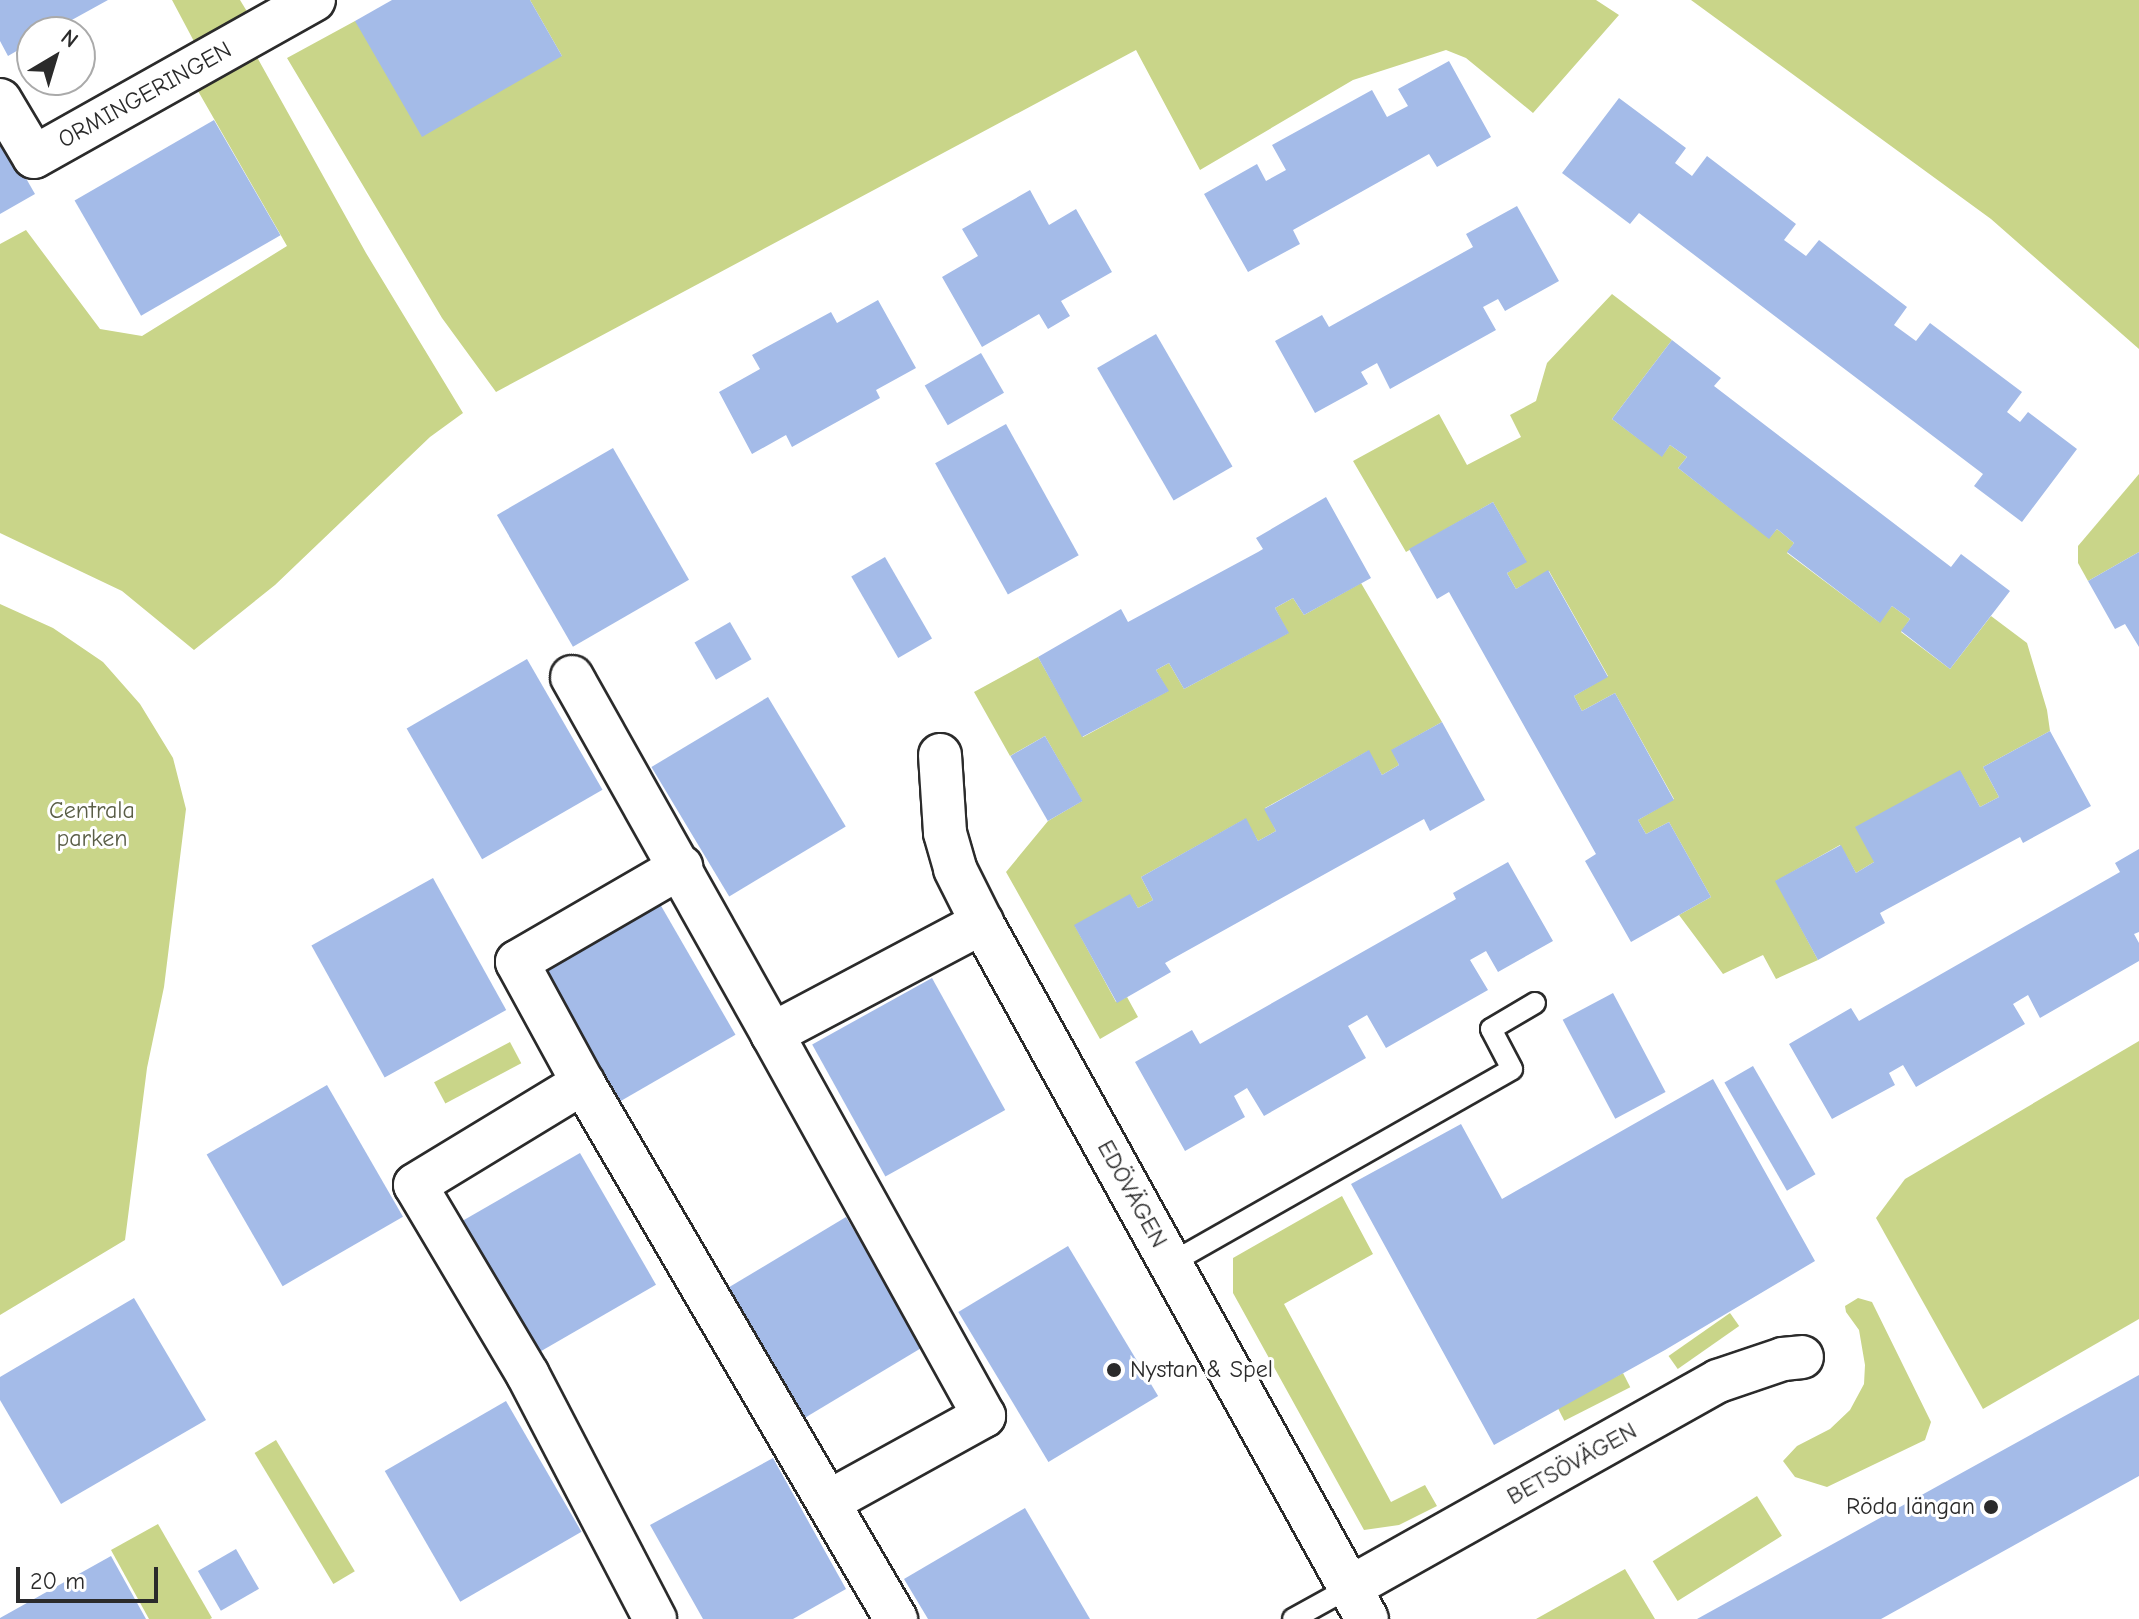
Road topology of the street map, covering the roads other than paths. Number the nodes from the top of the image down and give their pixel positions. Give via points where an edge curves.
1 (314, 0) edge
2 (0, 100) edge
3 (572, 677) dead end
4 (940, 755) dead end
5 (681, 867) junction
6 (982, 923) junction
7 (1535, 1003) dead end
8 (772, 1034) junction
9 (583, 1083) junction
10 (1171, 1263) junction
11 (1802, 1357) dead end
12 (830, 1501) junction
13 (1358, 1604) edge
14 (655, 1619) edge
15 (896, 1619) edge
16 (1293, 1619) edge

1 - 2 street, ORMINGERINGEN via 34,157
3 - 5 street
4 - 6 street, EDÖVÄGEN via 945,833 955,869
5 - 8 street
5 - 9 street via 517,962
6 - 8 street
6 - 10 street, EDÖVÄGEN
7 - 10 lane via 1491,1029 1512,1069
8 - 12 street via 984,1416
9 - 12 street
9 - 14 street via 415,1185 528,1375
10 - 13 street, EDÖVÄGEN
11 - 13 street, BETSÖVÄGEN via 1718,1381
12 - 15 street
13 - 16 lane

